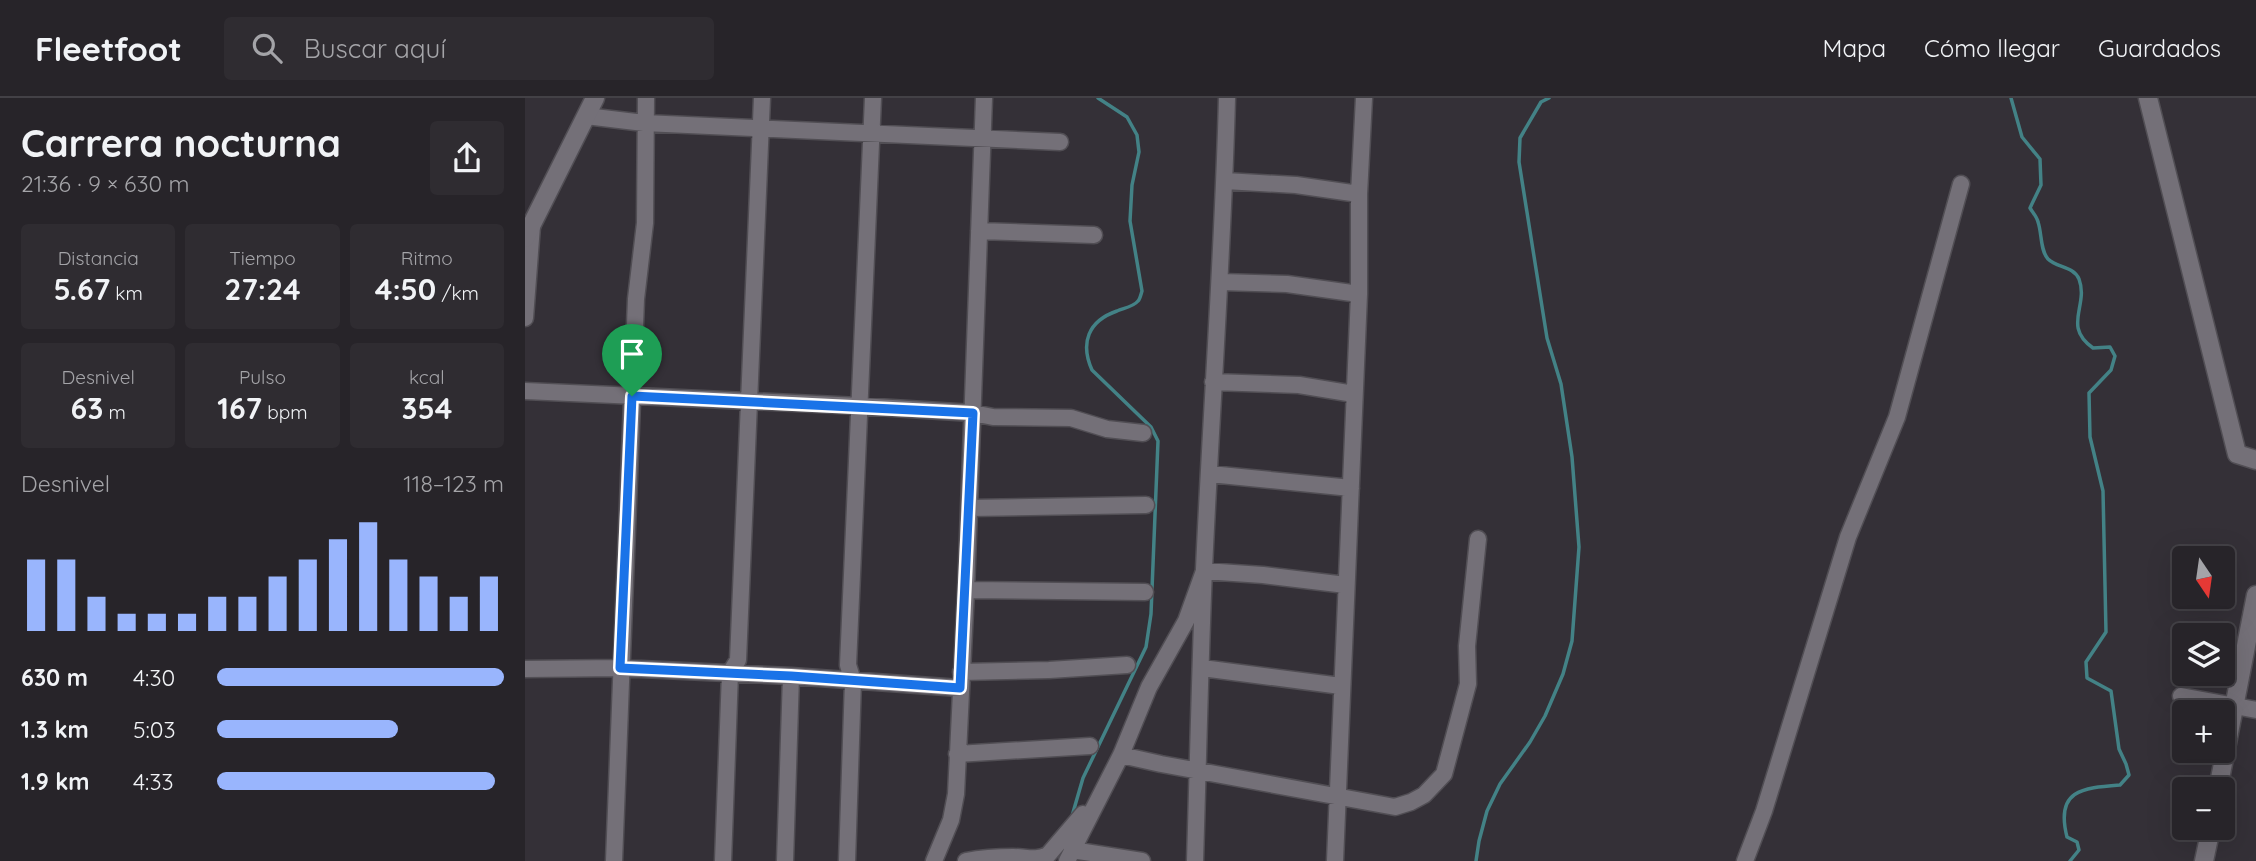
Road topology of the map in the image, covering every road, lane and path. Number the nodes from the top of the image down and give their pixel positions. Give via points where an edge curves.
1 (595, 98) edge
2 (646, 98) edge
3 (762, 98) edge
4 (873, 98) edge
5 (984, 98) edge
6 (1227, 98) edge
7 (1364, 98) edge
8 (2148, 98) edge
9 (586, 116) junction
10 (644, 123) junction
11 (761, 127) junction
12 (871, 134) junction
13 (982, 139) junction
14 (1060, 142) dead end
15 (1225, 181) junction
16 (1961, 184) dead end
17 (1359, 194) junction
18 (529, 231) edge
19 (979, 231) junction
20 (1094, 234) dead end
21 (1221, 282) junction
22 (1359, 295) junction
23 (525, 318) edge
24 (1213, 382) junction
25 (525, 391) edge
26 (1354, 394) junction
27 (632, 396) junction
28 (750, 401) junction
29 (860, 406) junction
30 (973, 413) junction
31 (1143, 433) dead end
32 (2256, 460) edge
33 (1210, 474) junction
34 (1351, 488) junction
35 (1146, 505) dead end
36 (969, 508) junction
37 (1478, 539) dead end
38 (1204, 571) junction
39 (1346, 585) junction
40 (966, 590) junction
41 (1145, 592) dead end
42 (2256, 596) edge
43 (1128, 665) dead end
44 (620, 668) junction
45 (1202, 668) junction
46 (525, 669) edge
47 (730, 673) junction
48 (791, 676) junction
49 (961, 680) junction
50 (853, 681) junction
51 (1341, 686) junction
52 (2182, 696) dead end
53 (2203, 700) edge
54 (2235, 701) edge
55 (2235, 706) edge
56 (2256, 710) edge
57 (1090, 746) dead end
58 (957, 754) junction
59 (1121, 755) junction
60 (1198, 771) junction
61 (1100, 795) junction
62 (1339, 795) junction
63 (2208, 840) edge
64 (1069, 855) edge
65 (614, 861) edge
66 (723, 861) edge
67 (785, 861) edge
68 (847, 861) edge
69 (934, 861) edge
70 (966, 861) edge
71 (1142, 861) edge
72 (1195, 861) edge
73 (1335, 861) edge
74 (1745, 861) edge
75 (2204, 861) edge

1 - 9 street
2 - 10 street
3 - 11 street
4 - 12 street
5 - 13 street
6 - 15 street
7 - 17 street
8 - 32 street via 2237,454
9 - 10 street
9 - 18 street
10 - 11 street
10 - 27 street via 645,223
11 - 12 street
11 - 28 street
12 - 13 street
12 - 29 street
13 - 14 street
13 - 19 street
15 - 17 street
15 - 21 street
16 - 74 street via 1897,417 1848,537
17 - 22 street
18 - 23 street
19 - 20 street
19 - 30 street
21 - 22 street via 1287,284
21 - 24 street
22 - 26 street
24 - 26 street via 1299,385
24 - 33 street
25 - 27 street
26 - 34 street
27 - 28 street
27 - 44 street
28 - 29 street
28 - 47 street via 738,660
29 - 30 street
29 - 50 street via 848,665
30 - 31 street via 1071,418
30 - 36 street
33 - 34 street
33 - 38 street
34 - 39 street
35 - 36 street
36 - 40 street
37 - 62 street via 1467,646 1468,684 1444,774 1424,795 1395,807
38 - 39 street
38 - 45 street
38 - 59 street via 1187,621 1149,687
39 - 51 street
40 - 41 street
40 - 49 street
42 - 54 street
43 - 49 street
44 - 46 street
44 - 47 street
44 - 65 street
45 - 51 street
45 - 60 street
47 - 48 street
47 - 66 street
48 - 50 street
48 - 67 street
49 - 50 street
49 - 58 street
50 - 68 street
51 - 62 street
52 - 53 street
55 - 56 street
57 - 58 street
58 - 69 street via 954,808
59 - 60 street
59 - 61 street
60 - 62 street
60 - 72 street
61 - 64 street
61 - 70 street via 1040,859
62 - 73 street
63 - 75 street
64 - 71 street

